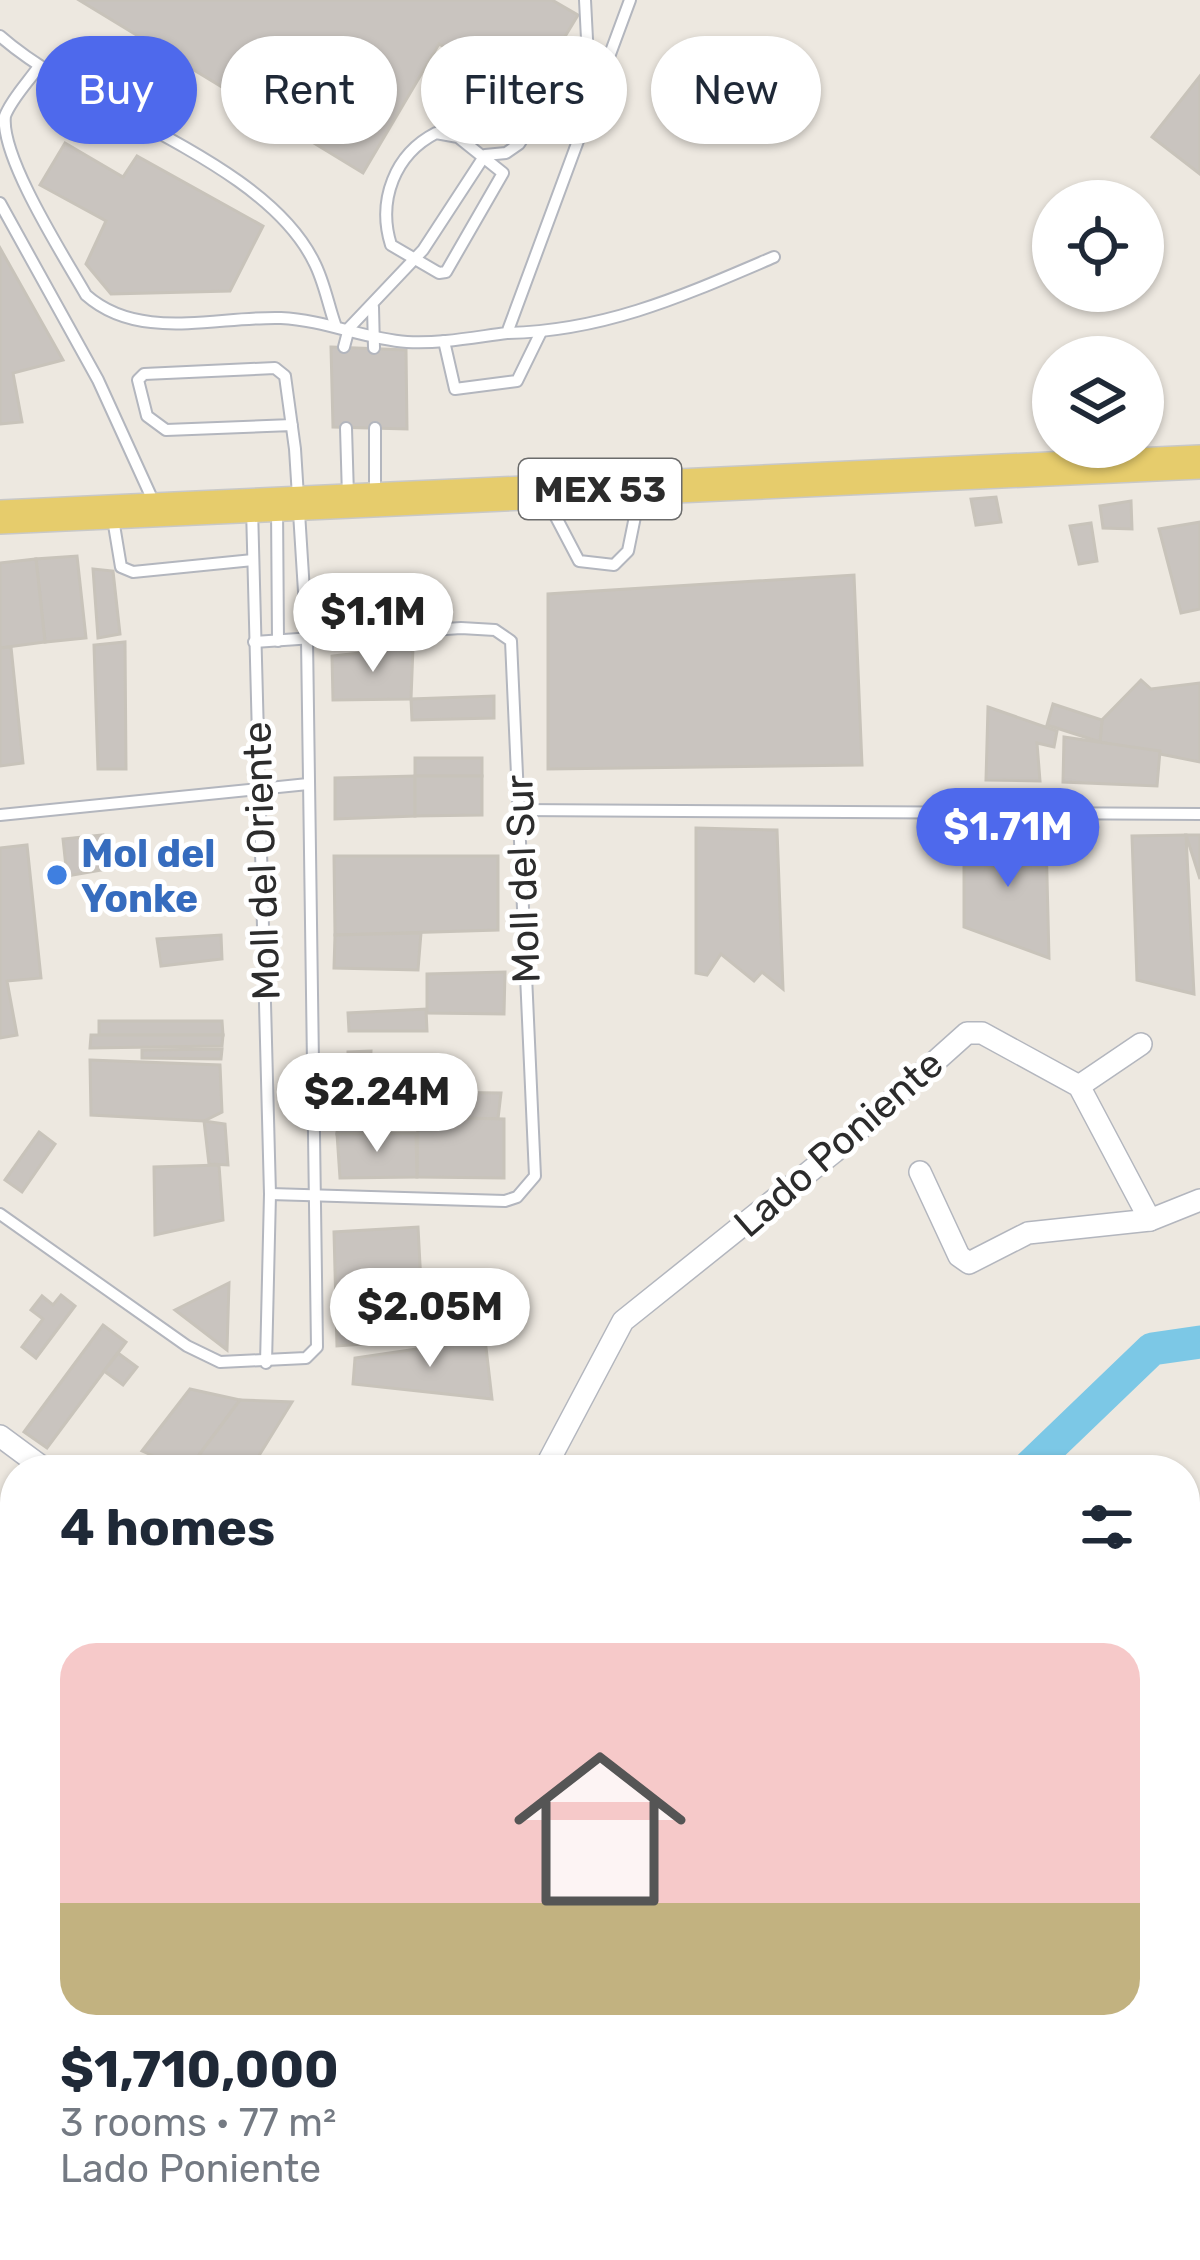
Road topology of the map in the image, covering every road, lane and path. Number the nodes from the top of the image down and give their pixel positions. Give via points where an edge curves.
1 (585, 0) edge
2 (630, 0) edge
3 (0, 36) edge
4 (36, 68) edge
5 (36, 70) edge
6 (175, 144) edge
7 (485, 155) junction
8 (0, 203) edge
9 (773, 257) dead end
10 (413, 261) junction
11 (373, 308) junction
12 (335, 324) junction
13 (349, 328) junction
14 (542, 332) junction
15 (508, 333) junction
16 (444, 341) junction
17 (374, 342) junction
18 (344, 347) dead end
19 (292, 425) junction
20 (346, 428) dead end
21 (375, 428) dead end
22 (1200, 462) edge
23 (641, 487) junction
24 (543, 491) junction
25 (361, 498) junction
26 (276, 501) junction
27 (156, 508) junction
28 (112, 512) junction
29 (0, 517) edge
30 (254, 560) junction
31 (307, 639) junction
32 (278, 641) junction
33 (254, 642) junction
34 (308, 784) junction
35 (260, 786) junction
36 (518, 810) junction
37 (0, 814) edge
38 (1200, 814) edge
39 (1141, 1044) dead end
40 (1079, 1086) junction
41 (920, 1172) dead end
42 (270, 1194) junction
43 (319, 1195) junction
44 (1200, 1200) edge
45 (0, 1214) edge
46 (1150, 1220) junction
47 (266, 1363) junction
48 (0, 1436) edge
49 (26, 1455) edge
50 (552, 1455) edge

1 - 7 lane via 586,39 557,88 519,144
2 - 15 lane
3 - 4 lane
5 - 12 lane via 5,115 8,153 86,295 136,320
6 - 12 lane via 265,205 313,259
7 - 10 lane
7 - 10 lane via 503,173 446,272
7 - 10 lane via 447,133 410,149 389,188 387,217 391,245
8 - 27 lane via 98,380
9 - 14 lane via 636,315
10 - 11 lane
11 - 13 lane
11 - 17 lane
12 - 13 lane
13 - 17 lane
13 - 18 lane
14 - 15 lane
14 - 16 lane via 517,381 455,389
15 - 16 lane
16 - 17 lane
19 - 19 lane via 285,376 275,368 138,380 147,416 166,430
19 - 26 lane
20 - 25 lane
21 - 25 lane
22 - 23 main road, MEX 53
23 - 24 main road, MEX 53
23 - 24 lane via 628,551 614,565 579,561
24 - 25 main road, MEX 53
25 - 26 main road, MEX 53
26 - 27 main road, MEX 53
26 - 30 lane, Moll del Oriente
26 - 31 lane
26 - 32 lane
27 - 28 main road, MEX 53
28 - 29 main road, MEX 53
28 - 30 lane via 121,567 133,572
30 - 33 lane, Moll del Oriente
31 - 32 lane, Moll del Sur
31 - 34 lane
31 - 36 lane, Moll del Sur via 461,628 505,634 514,651
32 - 33 lane, Moll del Sur
33 - 35 lane, Moll del Oriente
34 - 35 lane
34 - 43 lane
35 - 37 lane
35 - 42 lane, Moll del Oriente
36 - 38 lane
36 - 43 lane, Moll del Sur via 535,1176 505,1201
39 - 40 street
40 - 46 street
40 - 50 street, Lado Poniente via 982,1033 963,1036 623,1322
41 - 46 street via 969,1263 1028,1233
42 - 43 lane, Moll del Sur
42 - 47 lane, Moll del Oriente
43 - 47 lane via 317,1347 306,1358
44 - 46 street
45 - 47 lane via 187,1346 220,1362
48 - 49 street

